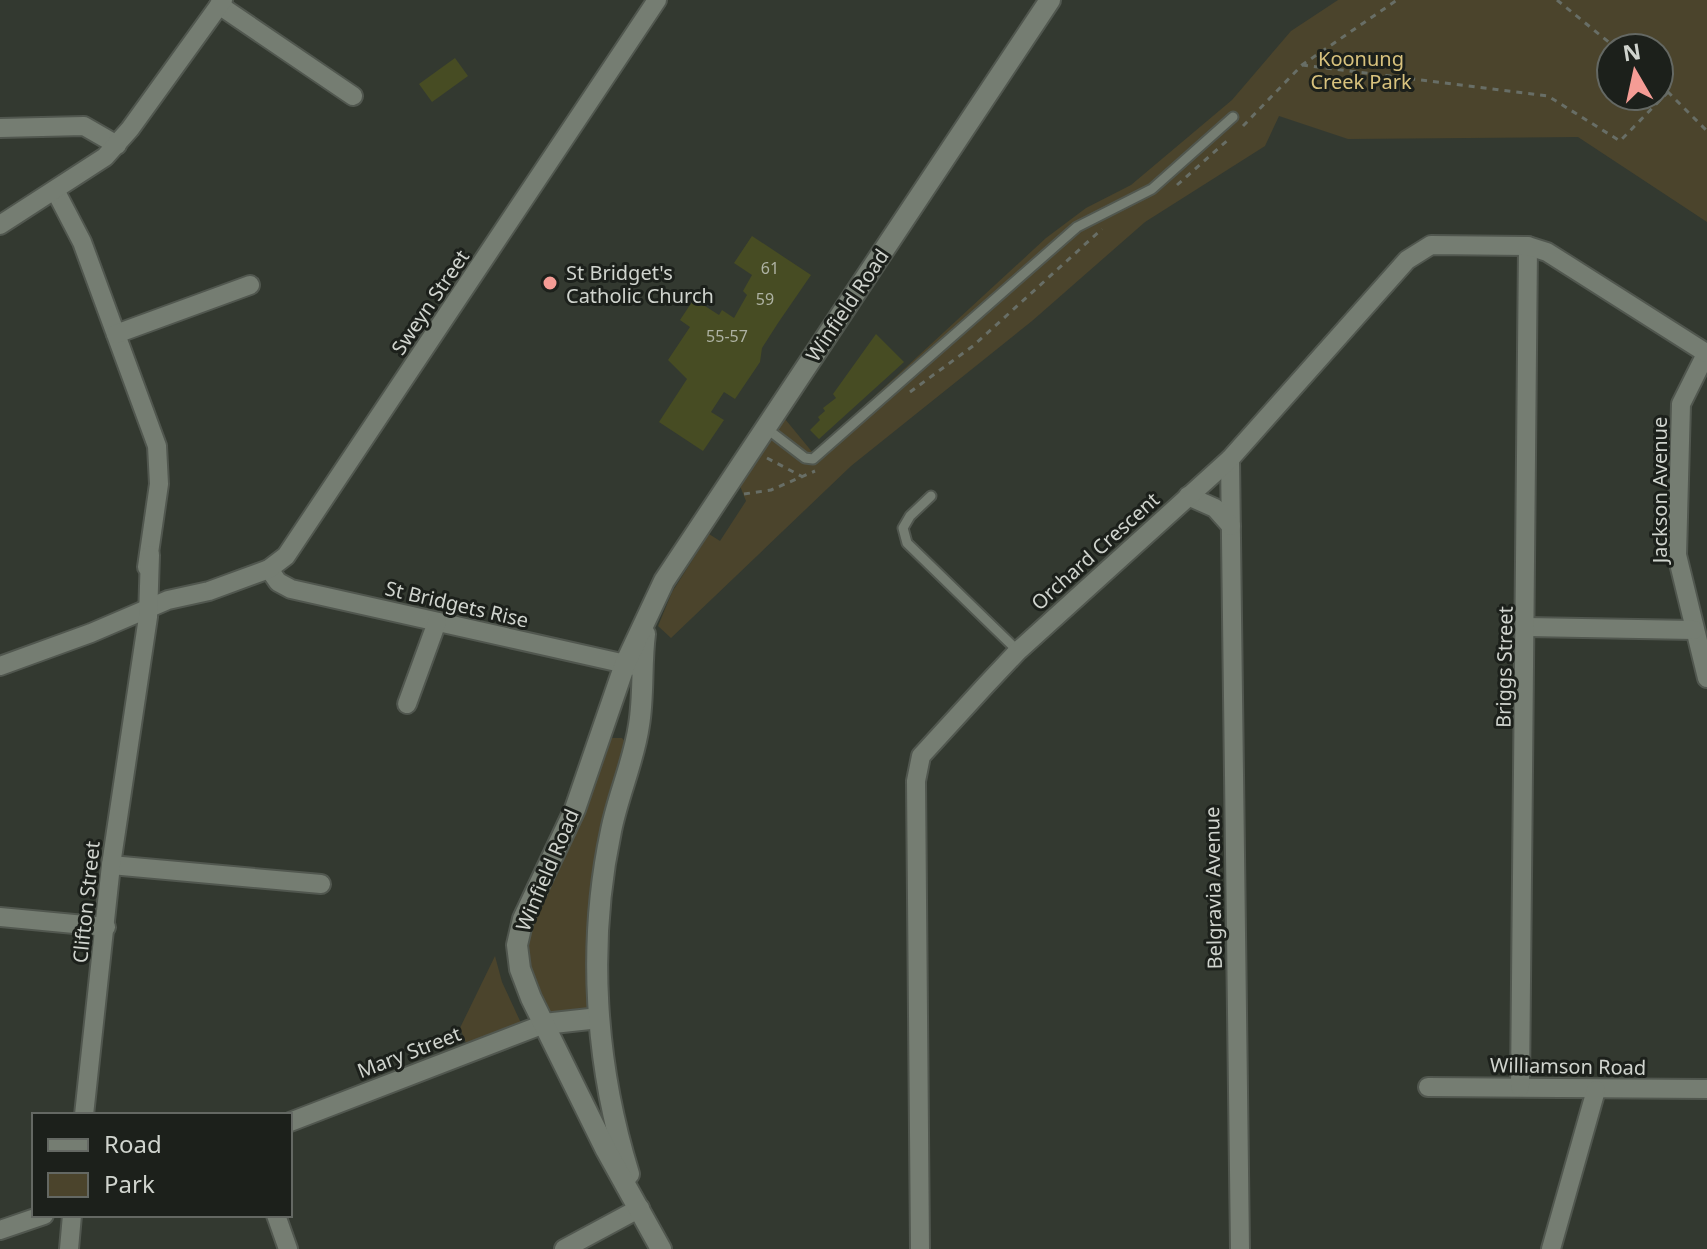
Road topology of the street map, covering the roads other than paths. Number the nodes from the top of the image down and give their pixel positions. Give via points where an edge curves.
1 (657, 0) edge
2 (1050, 0) edge
3 (221, 3) edge
4 (353, 96) dead end
5 (1233, 117) dead end
6 (0, 128) edge
7 (111, 151) junction
8 (63, 186) junction
9 (0, 225) edge
10 (1528, 246) junction
11 (250, 285) dead end
12 (116, 334) junction
13 (1707, 352) edge
14 (766, 428) junction
15 (1230, 459) junction
16 (931, 496) dead end
17 (1188, 496) junction
18 (1231, 526) junction
19 (269, 569) junction
20 (143, 615) junction
21 (437, 622) junction
22 (1527, 627) junction
23 (1694, 630) junction
24 (1018, 651) junction
25 (0, 666) edge
26 (634, 666) junction
27 (1707, 678) edge
28 (407, 704) dead end
29 (111, 865) junction
30 (321, 884) dead end
31 (0, 917) edge
32 (106, 927) junction
33 (599, 1018) junction
34 (544, 1024) junction
35 (1428, 1087) dead end
36 (1520, 1087) junction
37 (1707, 1089) edge
38 (1596, 1090) junction
39 (84, 1113) edge
40 (292, 1121) edge
41 (640, 1208) junction
42 (38, 1217) edge
43 (72, 1217) edge
44 (277, 1217) edge
45 (0, 1230) edge
46 (69, 1249) edge
47 (288, 1249) edge
48 (564, 1249) edge
49 (661, 1249) edge
50 (920, 1249) edge
51 (1240, 1249) edge
52 (1551, 1249) edge

1 - 19 street, Sweyn Street via 294,546
2 - 14 street, Winfield Road
3 - 4 street
3 - 7 street
5 - 14 lane via 1152,189 1077,227 813,459
6 - 7 street via 63,127
7 - 8 street
8 - 9 street
8 - 12 street, Clifton Street
10 - 13 street, Orchard Crescent via 1547,252
10 - 15 street, Orchard Crescent via 1431,245 1407,260
10 - 22 street, Briggs Street
11 - 12 street
12 - 20 street, Clifton Street via 158,454
13 - 23 street, Jackson Avenue via 1681,404 1677,555
14 - 26 street, Winfield Road via 664,581 648,612
15 - 17 street, Orchard Crescent
15 - 18 street, Belgravia Avenue
16 - 24 lane via 903,528 907,543
17 - 18 street via 1215,508
17 - 24 street, Orchard Crescent
18 - 51 street, Belgravia Avenue
19 - 20 street, Sweyn Street
19 - 21 street, St Bridgets Rise via 291,589
20 - 25 street, Sweyn Street
20 - 29 street, Clifton Street
21 - 26 street, St Bridgets Rise
21 - 28 street
22 - 23 street
22 - 36 street, Briggs Street
23 - 27 street, Jackson Avenue
24 - 50 street, Orchard Crescent via 916,766
26 - 33 street, Winfield Road via 637,737 601,889
26 - 34 street, Winfield Road via 519,933 520,969
29 - 30 street
29 - 32 street, Clifton Street
31 - 32 street
32 - 39 street, Clifton Street
33 - 34 street
33 - 41 street, Winfield Road via 616,1125
34 - 40 street, Mary Street
34 - 41 street, Winfield Road
35 - 36 street, Williamson Road
36 - 38 street, Williamson Road
37 - 38 street, Williamson Road
38 - 52 street
41 - 48 street
41 - 49 street, Winfield Road
42 - 45 street
43 - 46 street
44 - 47 street

